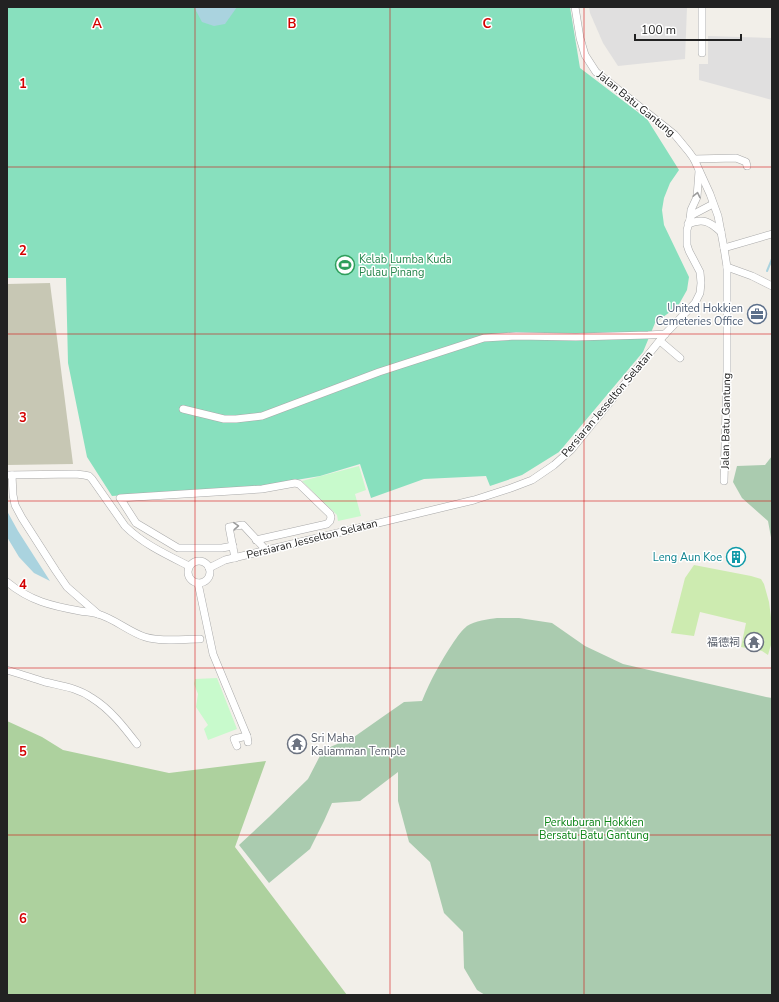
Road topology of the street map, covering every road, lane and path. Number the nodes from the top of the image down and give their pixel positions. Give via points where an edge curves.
1 (575, 7) edge
2 (702, 7) edge
3 (702, 53) dead end
4 (694, 158) junction
5 (747, 166) dead end
6 (700, 170) junction
7 (713, 204) junction
8 (689, 222) junction
9 (721, 232) junction
10 (772, 234) edge
11 (724, 248) junction
12 (727, 267) junction
13 (772, 286) edge
14 (665, 334) junction
15 (660, 341) junction
16 (680, 358) dead end
17 (183, 409) dead end
18 (10, 475) edge
19 (724, 481) dead end
20 (256, 540) junction
21 (233, 546) junction
22 (266, 550) junction
23 (235, 558) junction
24 (189, 566) junction
25 (209, 568) junction
26 (7, 582) edge
27 (198, 583) junction
28 (98, 614) junction
29 (200, 639) dead end
30 (7, 670) edge
31 (136, 744) dead end
32 (236, 746) dead end

1 - 4 street, Jalan Batu Gantung via 585,55 596,72 675,135
2 - 3 street
4 - 5 street via 736,158 746,162
4 - 6 street, Jalan Batu Gantung
6 - 7 street, Jalan Batu Gantung
8 -> 6 street, Persiaran Jesselton Selatan via 697,197
7 - 8 street via 692,215
7 - 9 street, Jalan Batu Gantung
8 - 9 street via 704,221
8 - 14 street, Persiaran Jesselton Selatan via 687,245 700,272 700,293 695,303
9 - 11 street, Jalan Batu Gantung
10 - 11 street
11 - 12 street, Jalan Batu Gantung
12 - 13 street
12 - 19 street, Jalan Batu Gantung
14 - 15 street, Persiaran Jesselton Selatan
14 - 17 street via 484,338 379,372 262,416 224,419
15 - 16 street
15 - 22 street, Persiaran Jesselton Selatan via 571,450 532,480 474,500
18 - 24 street via 89,476 131,532
18 - 28 street via 15,505 22,518 67,587
21 -> 20 street via 229,527 243,525
20 - 21 street via 327,524 331,517 299,484 295,483 262,489 120,498 136,523 178,548
20 - 22 street
21 - 23 street
22 - 23 street, Persiaran Jesselton Selatan
23 - 25 street, Persiaran Jesselton Selatan
24 - 25 street via 194,561 202,561
24 - 27 street via 188,577
25 - 27 street via 208,578
26 - 28 street via 42,603
27 - 32 street via 213,654 247,739 234,739
28 - 29 street via 144,637 162,640
30 - 31 street via 69,687 92,698 109,711

